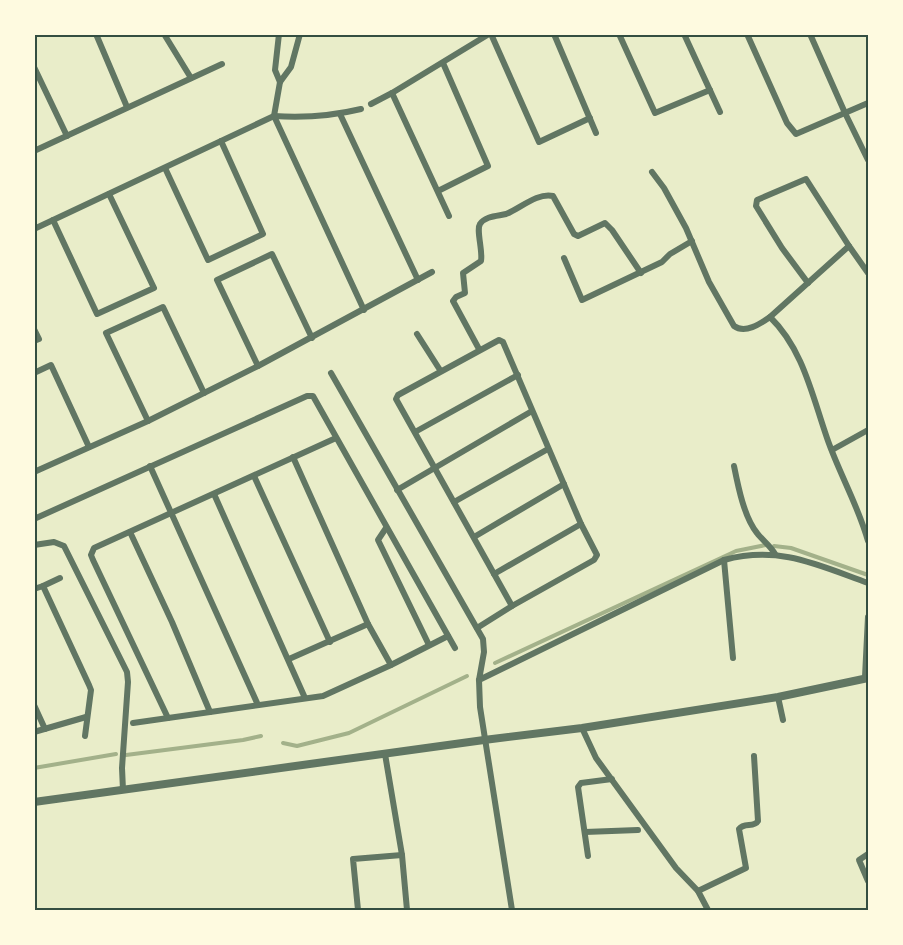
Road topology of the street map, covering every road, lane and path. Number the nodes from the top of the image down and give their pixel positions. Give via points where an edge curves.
1 (96, 34) edge
2 (164, 34) edge
3 (279, 34) edge
4 (300, 34) edge
5 (490, 34) edge
6 (554, 34) edge
7 (619, 34) edge
8 (684, 34) edge
9 (747, 34) edge
10 (810, 34) edge
11 (443, 63) junction
12 (222, 64) dead end
13 (34, 67) edge
14 (191, 78) junction
15 (280, 82) junction
16 (710, 90) junction
17 (392, 93) junction
18 (868, 103) edge
19 (371, 104) dead end
20 (127, 107) junction
21 (361, 109) dead end
22 (720, 112) dead end
23 (845, 113) junction
24 (340, 114) junction
25 (274, 116) junction
26 (590, 118) junction
27 (596, 133) dead end
28 (67, 136) junction
29 (220, 141) junction
30 (34, 151) edge
31 (868, 160) edge
32 (165, 168) junction
33 (652, 172) dead end
34 (438, 191) junction
35 (110, 194) junction
36 (449, 216) dead end
37 (53, 220) junction
38 (34, 229) edge
39 (692, 241) junction
40 (849, 246) junction
41 (564, 258) dead end
42 (432, 272) dead end
43 (641, 273) junction
44 (868, 273) edge
45 (418, 280) junction
46 (808, 283) junction
47 (364, 310) junction
48 (770, 317) junction
49 (34, 329) edge
50 (417, 334) dead end
51 (312, 338) junction
52 (34, 340) edge
53 (479, 349) junction
54 (258, 366) junction
55 (440, 370) junction
56 (34, 373) edge
57 (331, 373) dead end
58 (518, 375) junction
59 (204, 393) junction
60 (532, 411) junction
61 (147, 421) junction
62 (868, 430) edge
63 (415, 432) junction
64 (336, 438) junction
65 (89, 447) junction
66 (548, 449) junction
67 (832, 450) junction
68 (293, 458) junction
69 (150, 466) junction
70 (734, 466) dead end
71 (435, 468) junction
72 (35, 470) edge
73 (254, 476) junction
74 (564, 484) junction
75 (397, 490) junction
76 (214, 494) junction
77 (454, 502) junction
78 (170, 514) junction
79 (34, 519) edge
80 (581, 524) junction
81 (386, 528) junction
82 (130, 532) junction
83 (474, 537) junction
84 (868, 541) edge
85 (34, 545) edge
86 (775, 554) junction
87 (724, 560) junction
88 (494, 574) junction
89 (60, 578) dead end
90 (868, 583) edge
91 (43, 586) junction
92 (34, 589) edge
93 (512, 606) junction
94 (868, 617) edge
95 (368, 624) junction
96 (477, 628) junction
97 (448, 636) junction
98 (330, 642) junction
99 (429, 645) junction
100 (455, 648) dead end
101 (733, 658) dead end
102 (289, 659) junction
103 (391, 666) junction
104 (867, 677) edge
105 (479, 680) junction
106 (305, 698) junction
107 (778, 698) junction
108 (34, 705) edge
109 (258, 705) junction
110 (210, 712) junction
111 (86, 717) junction
112 (168, 718) junction
113 (783, 720) dead end
114 (133, 723) dead end
115 (45, 729) junction
116 (582, 729) junction
117 (34, 732) edge
118 (86, 736) dead end
119 (484, 740) junction
120 (386, 754) junction
121 (754, 756) dead end
122 (612, 779) junction
123 (123, 790) junction
124 (34, 802) edge
125 (638, 830) dead end
126 (585, 832) junction
127 (868, 854) edge
128 (402, 855) junction
129 (588, 856) dead end
130 (868, 881) edge
131 (698, 891) junction
132 (358, 910) edge
133 (407, 910) edge
134 (512, 910) edge
135 (708, 910) edge

1 - 20 street
2 - 14 street
3 - 15 street via 275,70
4 - 15 street via 291,67
5 - 11 street
5 - 26 street via 539,142
6 - 26 street
7 - 16 street via 655,113
8 - 16 street
9 - 23 street via 787,123 796,134
10 - 23 street
11 - 17 street
11 - 34 street via 488,166
12 - 14 street
13 - 28 street
14 - 20 street
15 - 25 street
16 - 22 street
17 - 19 street
17 - 34 street
18 - 23 street
20 - 28 street
21 - 24 street
23 - 31 street
24 - 25 street
24 - 45 street
25 - 29 street
25 - 47 street
26 - 27 street
28 - 30 street
29 - 32 street
29 - 32 street via 264,234 208,260
32 - 35 street
33 - 39 street
34 - 36 street
35 - 37 street
35 - 37 street via 154,288 97,314
37 - 38 street
39 - 43 street
39 - 48 street via 709,282 736,327 745,329
40 - 44 street
40 - 46 street
40 - 46 street via 806,178 757,200 756,206
41 - 43 street via 582,300
42 - 45 street
43 - 53 street via 605,223 578,236 574,234 553,196 548,194 505,214 486,218 478,230 481,261 463,273 465,293 453,300
45 - 47 street
46 - 48 street
47 - 51 street
48 - 67 street via 797,354
49 - 52 street via 39,339
50 - 55 street
51 - 54 street
51 - 54 street via 272,254 217,280
53 - 55 street
53 - 58 street via 502,341
54 - 59 street
55 - 63 street via 396,397
56 - 65 street via 51,365
57 - 75 street
58 - 60 street
58 - 63 street
59 - 61 street
59 - 61 street via 163,307 106,333
60 - 66 street
60 - 71 street
61 - 65 street
62 - 67 street
63 - 71 street
64 - 68 street
64 - 69 street via 316,398 310,396
64 - 81 street
65 - 72 street
66 - 74 street
66 - 77 street
67 - 84 street
68 - 73 street
68 - 95 street
69 - 78 street
69 - 79 street
70 - 86 street via 755,532
71 - 75 street
71 - 77 street
73 - 76 street
73 - 98 street
74 - 80 street
74 - 83 street
75 - 96 street
76 - 78 street
76 - 102 street
77 - 83 street
78 - 82 street
78 - 109 street
80 - 88 street
80 - 93 street via 597,557
81 - 97 street
81 - 99 street via 378,540
82 - 110 street
82 - 112 street via 97,545 91,555
83 - 88 street
85 - 123 street via 54,542 64,546 127,672
86 - 87 street
86 - 90 street
87 - 101 street
87 - 105 street
88 - 93 street
89 - 91 street
91 - 92 street
91 - 111 street via 89,685
93 - 96 street
94 - 104 street
95 - 98 street
95 - 103 street
96 - 105 street via 484,648
97 - 99 street
97 - 100 street
98 - 102 street
99 - 103 street
102 - 106 street
103 - 106 street via 332,693
104 - 107 street
105 - 119 street
106 - 109 street
107 - 113 street
107 - 116 street
108 - 115 street
109 - 110 street
110 - 112 street
111 - 115 street
111 - 118 street
112 - 114 street
115 - 117 street
116 - 119 street
116 - 122 street via 592,752
119 - 120 street
119 - 134 street
120 - 123 street
120 - 128 street
121 - 131 street via 758,821 739,829 746,868
122 - 126 street via 581,783 578,787
122 - 131 street via 676,868
123 - 124 street
125 - 126 street
126 - 129 street
127 - 130 street via 859,860
128 - 132 street via 353,859
128 - 133 street
131 - 135 street

